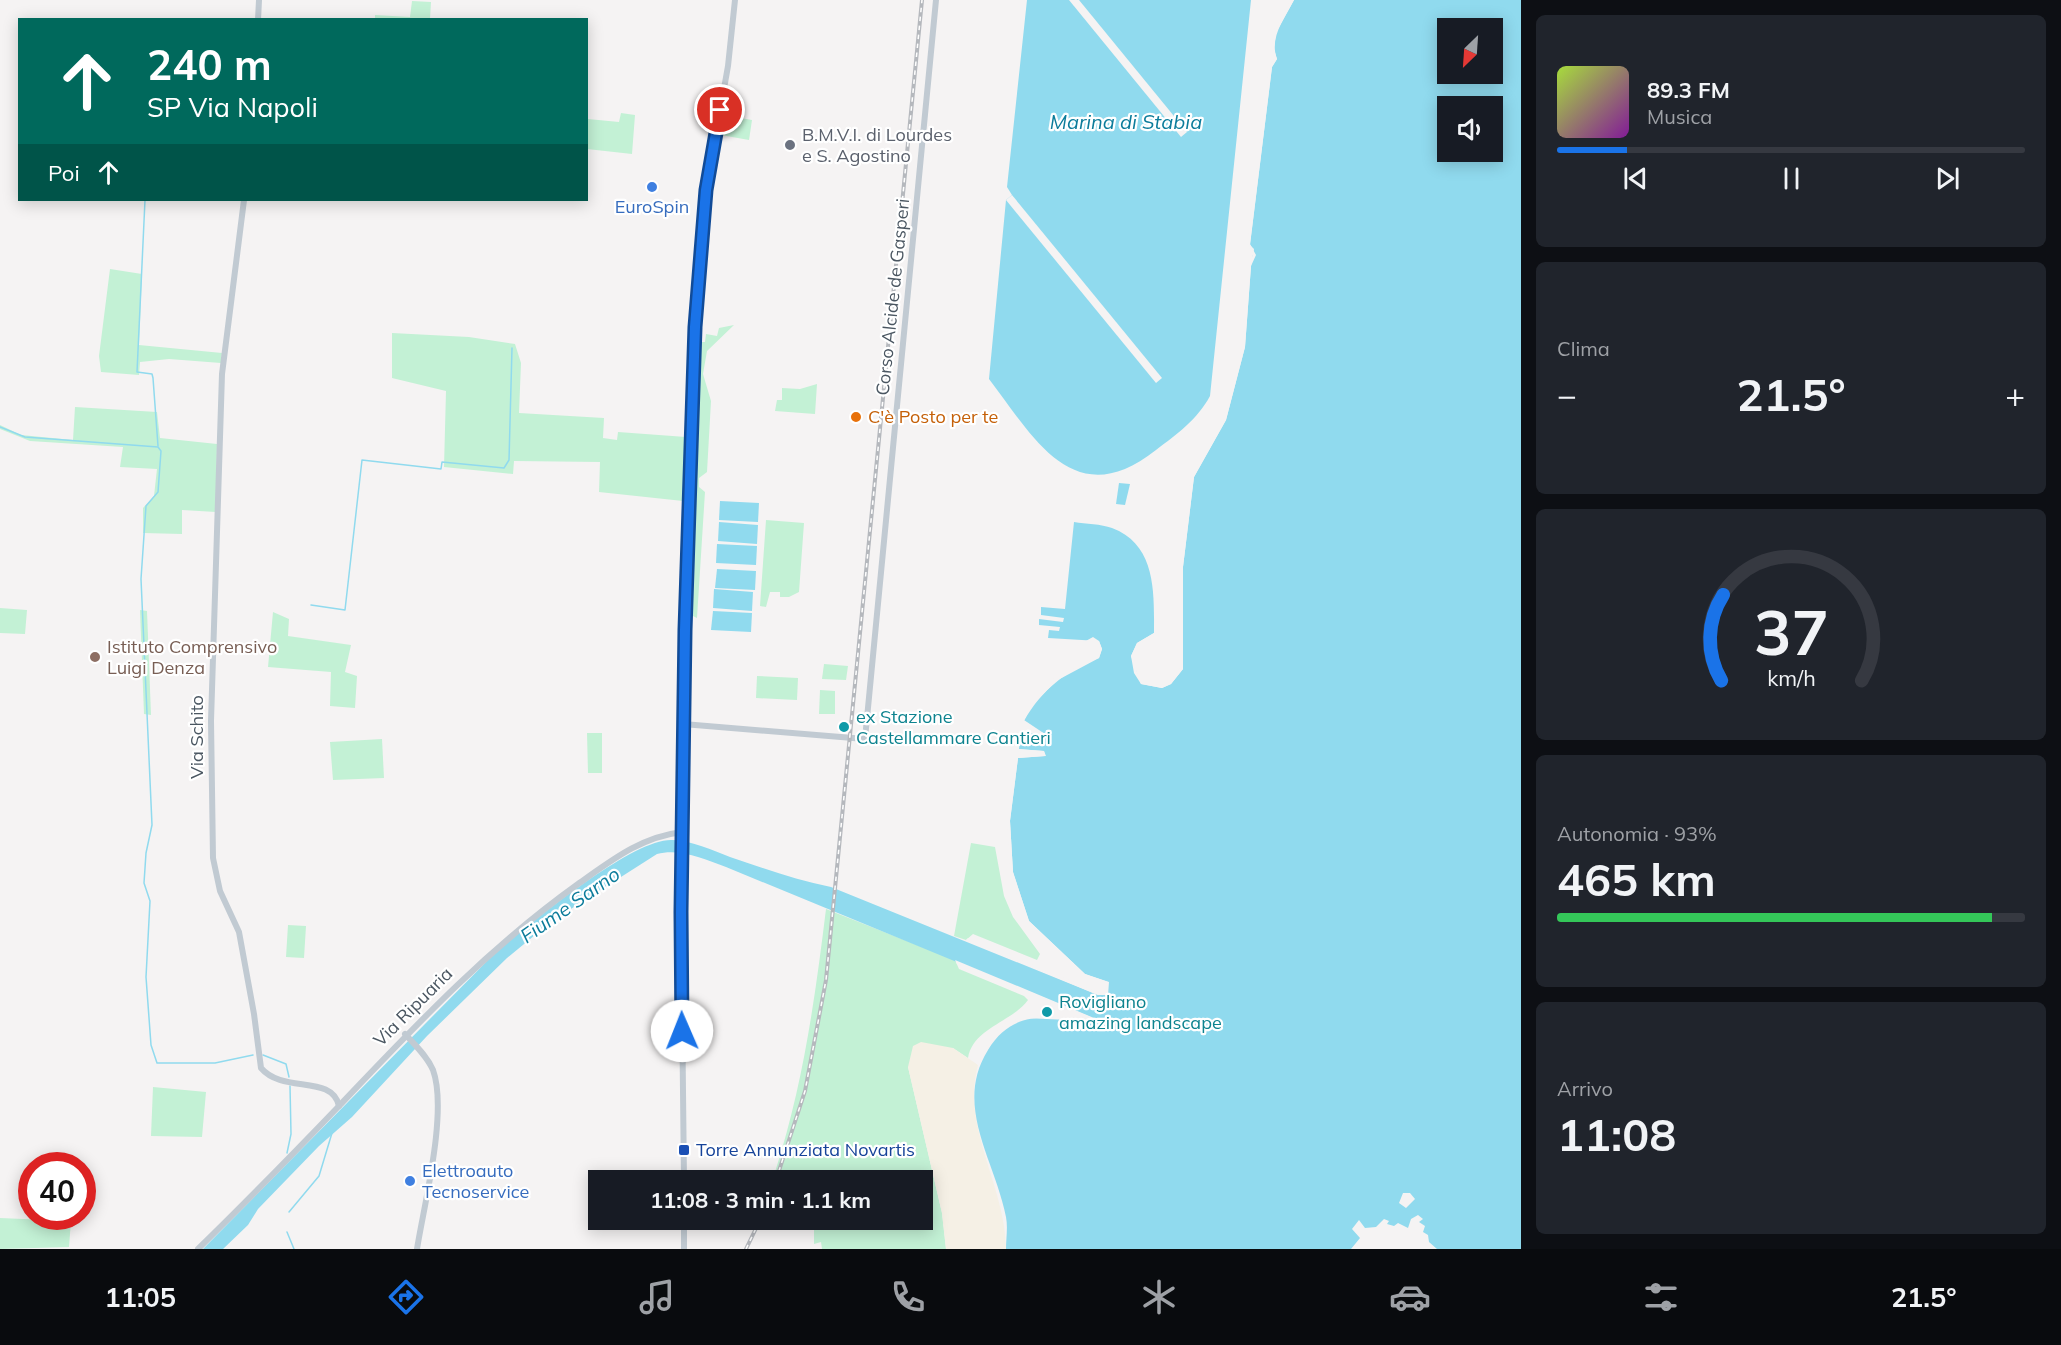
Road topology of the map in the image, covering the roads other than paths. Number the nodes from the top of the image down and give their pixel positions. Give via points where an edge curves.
1 (259, 0) edge
2 (735, 0) edge
3 (936, 0) edge
4 (258, 18) edge
5 (244, 201) edge
6 (683, 724) junction
7 (682, 832) junction
8 (405, 1034) junction
9 (339, 1106) junction
10 (684, 1170) edge
11 (684, 1230) edge
12 (198, 1249) edge
13 (417, 1249) edge
14 (684, 1249) edge

1 - 4 street
2 - 6 street via 728,66 706,190 696,317
3 - 6 street, Corso Alcide de Gasperi via 865,739
5 - 9 street, Via Schito via 222,374 211,722 213,858 220,891 239,932 261,1068 282,1082 329,1090 337,1097
6 - 7 street
7 - 8 street, Via Ripuaria via 657,836 629,848 558,898 496,946
7 - 10 street
8 - 9 street, Via Ripuaria
8 - 13 street via 434,1072 437,1097
9 - 12 street, Via Ripuaria
11 - 14 street

